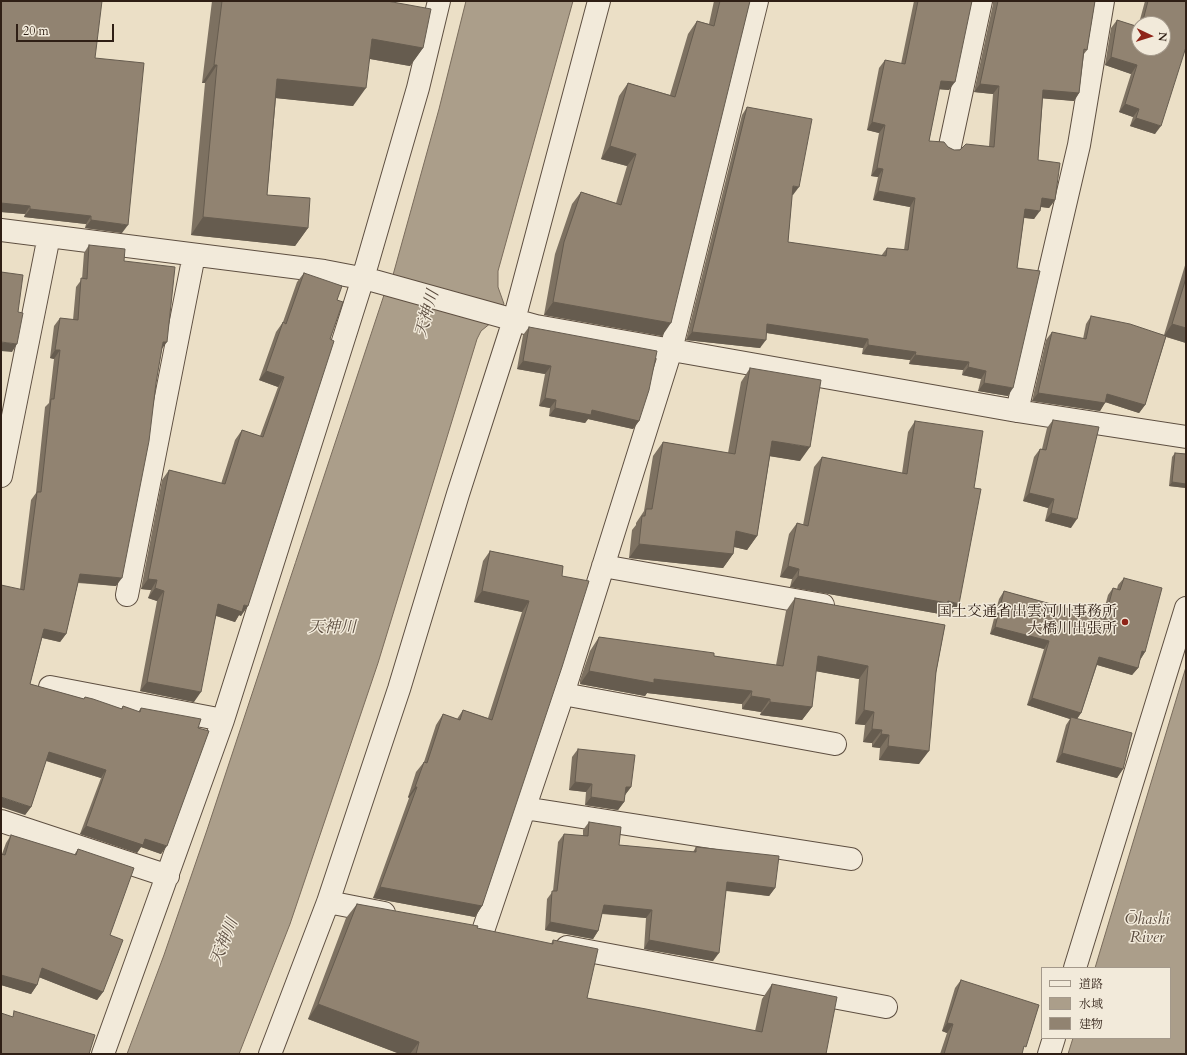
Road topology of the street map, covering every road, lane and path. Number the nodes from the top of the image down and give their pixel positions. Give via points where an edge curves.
1 (439, 1) edge
2 (599, 1) edge
3 (757, 1) edge
4 (981, 1) edge
5 (1103, 1) edge
6 (950, 146) edge
7 (1, 230) edge
8 (49, 236) junction
9 (194, 255) junction
10 (367, 279) junction
11 (507, 318) junction
12 (671, 350) junction
13 (1017, 411) junction
14 (1186, 437) edge
15 (1, 476) edge
16 (603, 566) junction
17 (127, 595) dead end
18 (1186, 608) edge
19 (843, 609) edge
20 (50, 687) dead end
21 (563, 694) junction
22 (223, 720) junction
23 (835, 744) dead end
24 (524, 808) junction
25 (1, 821) edge
26 (851, 859) dead end
27 (168, 876) junction
28 (328, 902) junction
29 (402, 916) edge
30 (461, 927) edge
31 (483, 931) junction
32 (506, 936) edge
33 (545, 943) edge
34 (1076, 967) edge
35 (886, 1007) dead end
36 (1054, 1039) edge
37 (82, 1043) edge
38 (104, 1052) edge
39 (270, 1054) edge
40 (1049, 1054) edge

1 - 10 street
2 - 11 street
3 - 12 street
4 - 6 street
5 - 13 street via 1079,145
7 - 8 street
8 - 9 street
8 - 15 street
9 - 10 street via 324,271
9 - 17 street
10 - 11 street
10 - 22 street
11 - 12 street via 536,326
11 - 28 street via 458,494 399,689
12 - 13 street
12 - 16 street
13 - 14 street
16 - 19 street
16 - 21 street
18 - 34 street
20 - 22 street
21 - 23 street
21 - 24 street
22 - 27 street
24 - 26 street
24 - 31 street
25 - 27 street
27 - 38 street
28 - 29 street
28 - 39 street
30 - 31 street
31 - 32 street
33 - 35 street
36 - 40 street
37 - 38 street

